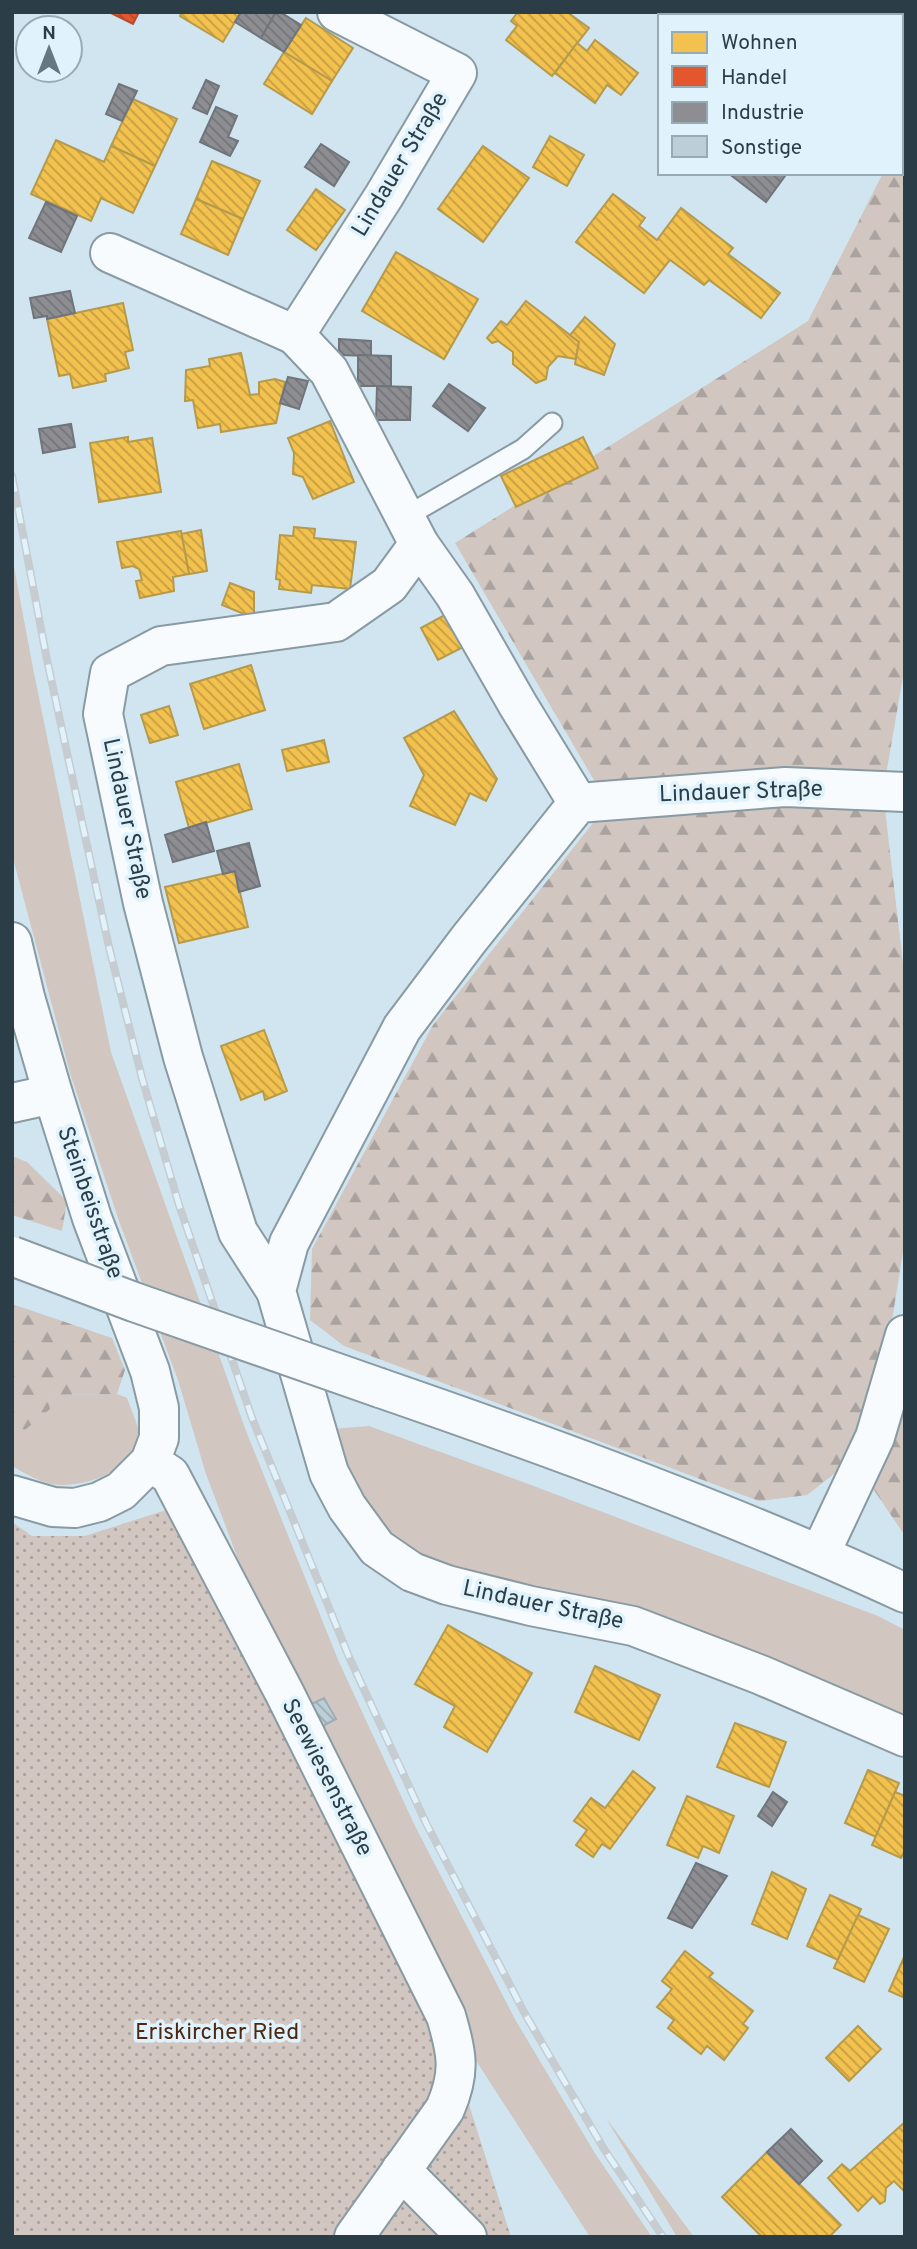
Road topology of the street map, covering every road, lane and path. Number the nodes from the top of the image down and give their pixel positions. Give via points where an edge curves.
1 (337, 12) edge
2 (110, 253) dead end
3 (295, 335) junction
4 (552, 422) dead end
5 (412, 531) junction
6 (905, 792) edge
7 (578, 803) junction
8 (12, 942) edge
9 (53, 1094) junction
10 (12, 1103) edge
11 (12, 1256) edge
12 (276, 1291) junction
13 (905, 1335) edge
14 (150, 1462) junction
15 (12, 1495) edge
16 (820, 1553) junction
17 (905, 1593) edge
18 (905, 1737) edge
19 (401, 2170) junction
20 (354, 2237) edge
21 (467, 2237) edge

1 - 3 street, Lindauer Straße via 457,73
2 - 3 street
3 - 5 street via 329,371
4 - 5 lane
5 - 7 street via 455,594
5 - 12 street, Lindauer Straße via 389,585 337,622 161,646 110,673 103,714 143,903 183,1057 238,1232
6 - 7 street, Lindauer Straße via 785,787
7 - 12 street via 402,1028 289,1243
8 - 9 street, Steinbeisstraße
9 - 10 street
9 - 14 street, Steinbeisstraße via 92,1218 150,1371 159,1408 159,1438
11 - 16 street, bridge via 537,1443
12 - 18 street, Lindauer Straße via 329,1473 377,1548 411,1572 447,1585 633,1626
13 - 16 street via 875,1437
14 - 15 street via 121,1491 75,1508
14 - 19 street, Seewiesenstraße via 170,1475 446,2016 457,2067 454,2089
16 - 17 street
19 - 20 street, Seewiesenstraße
19 - 21 street

